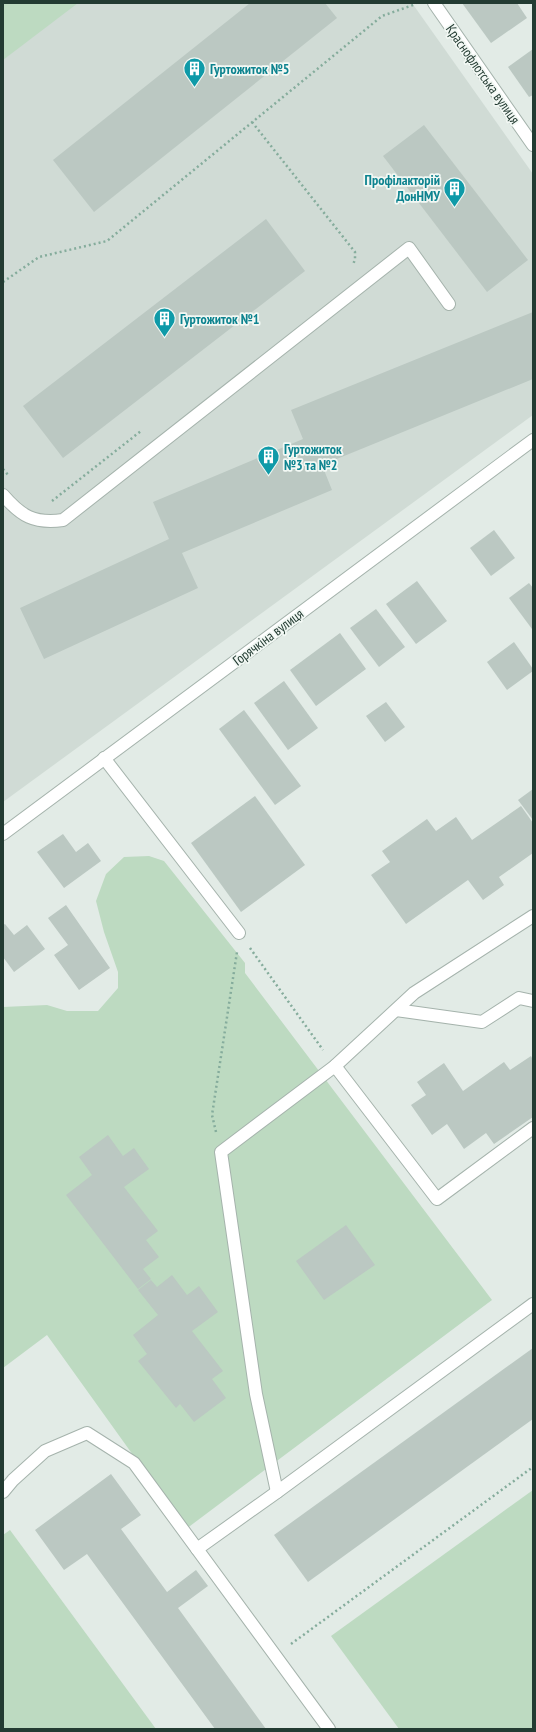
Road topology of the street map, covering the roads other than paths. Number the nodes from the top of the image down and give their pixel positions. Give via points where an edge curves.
1 (434, 3) edge
2 (533, 145) edge
3 (450, 304) dead end
4 (533, 440) edge
5 (3, 495) edge
6 (104, 758) junction
7 (3, 834) edge
8 (533, 916) edge
9 (239, 933) road end
10 (533, 1001) edge
11 (396, 1010) junction
12 (335, 1066) junction
13 (533, 1128) edge
14 (533, 1304) edge
15 (3, 1492) edge
16 (277, 1492) junction
17 (196, 1549) junction
18 (329, 1729) edge

1 - 2 street, Краснофлотська вулиця
3 - 5 street via 408,248 63,520 38,521 27,517 13,507
4 - 6 street, Горячкіна вулиця
6 - 7 street, Горячкіна вулиця
6 - 9 street
8 - 11 street via 414,993
10 - 11 street via 519,998 482,1022
11 - 12 street
12 - 13 street via 437,1199
12 - 16 street via 221,1152 256,1394
14 - 16 street
15 - 17 street via 45,1451 87,1433 134,1463
16 - 17 street
17 - 18 street

